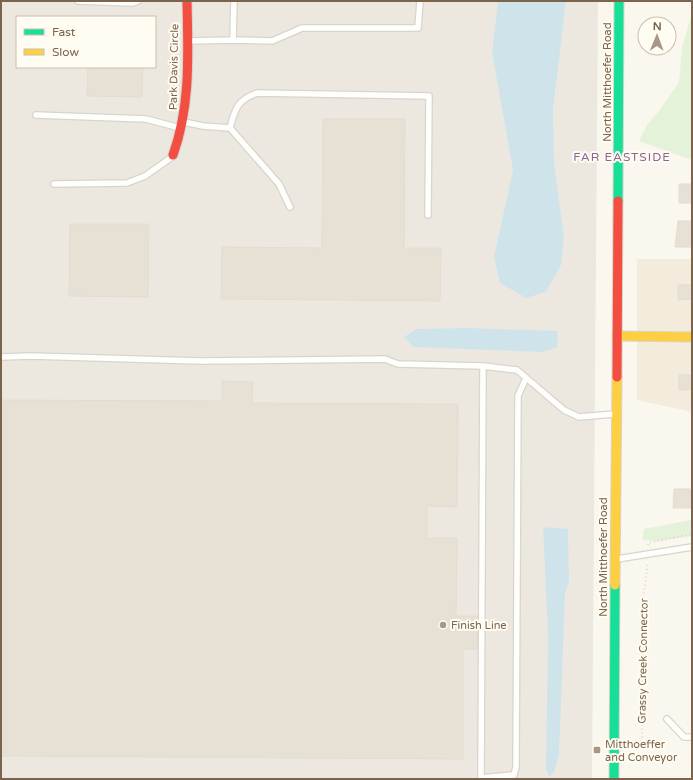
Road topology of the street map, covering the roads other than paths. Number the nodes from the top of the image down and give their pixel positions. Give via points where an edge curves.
1 (78, 1) edge
2 (138, 1) edge
3 (187, 1) edge
4 (234, 1) edge
5 (420, 1) edge
6 (619, 1) edge
7 (233, 40) junction
8 (187, 41) junction
9 (36, 114) dead end
10 (183, 125) junction
11 (230, 128) junction
12 (173, 155) joint
13 (54, 184) dead end
14 (290, 207) dead end
15 (428, 215) dead end
16 (617, 336) junction
17 (692, 336) edge
18 (1, 357) edge
19 (484, 366) junction
20 (526, 378) junction
21 (616, 414) junction
22 (692, 547) edge
23 (615, 559) junction
24 (667, 719) dead end
25 (692, 737) edge
26 (481, 778) edge
27 (614, 779) edge

1 - 2 lane
3 - 8 main road, Park Davis Circle
4 - 7 lane
5 - 7 lane via 418,28 302,28 272,41
6 - 16 main road, North Mitthoefer Road
7 - 8 lane
8 - 10 main road, Park Davis Circle
9 - 10 lane via 146,119
10 - 11 lane
10 - 12 main road, Park Davis Circle
11 - 14 lane via 279,184
11 - 15 lane via 236,107 246,97 257,93 429,96
12 - 13 lane via 145,176 127,183
16 - 17 main road
16 - 21 main road, North Mitthoefer Road
18 - 19 lane via 200,361 385,359 398,364
19 - 20 lane via 516,370
19 - 26 lane
20 - 21 lane via 564,410 579,417
20 - 26 lane via 518,396 516,767 514,774
21 - 23 main road, North Mitthoefer Road
22 - 23 lane
23 - 27 main road, North Mitthoefer Road
24 - 25 lane via 684,736

